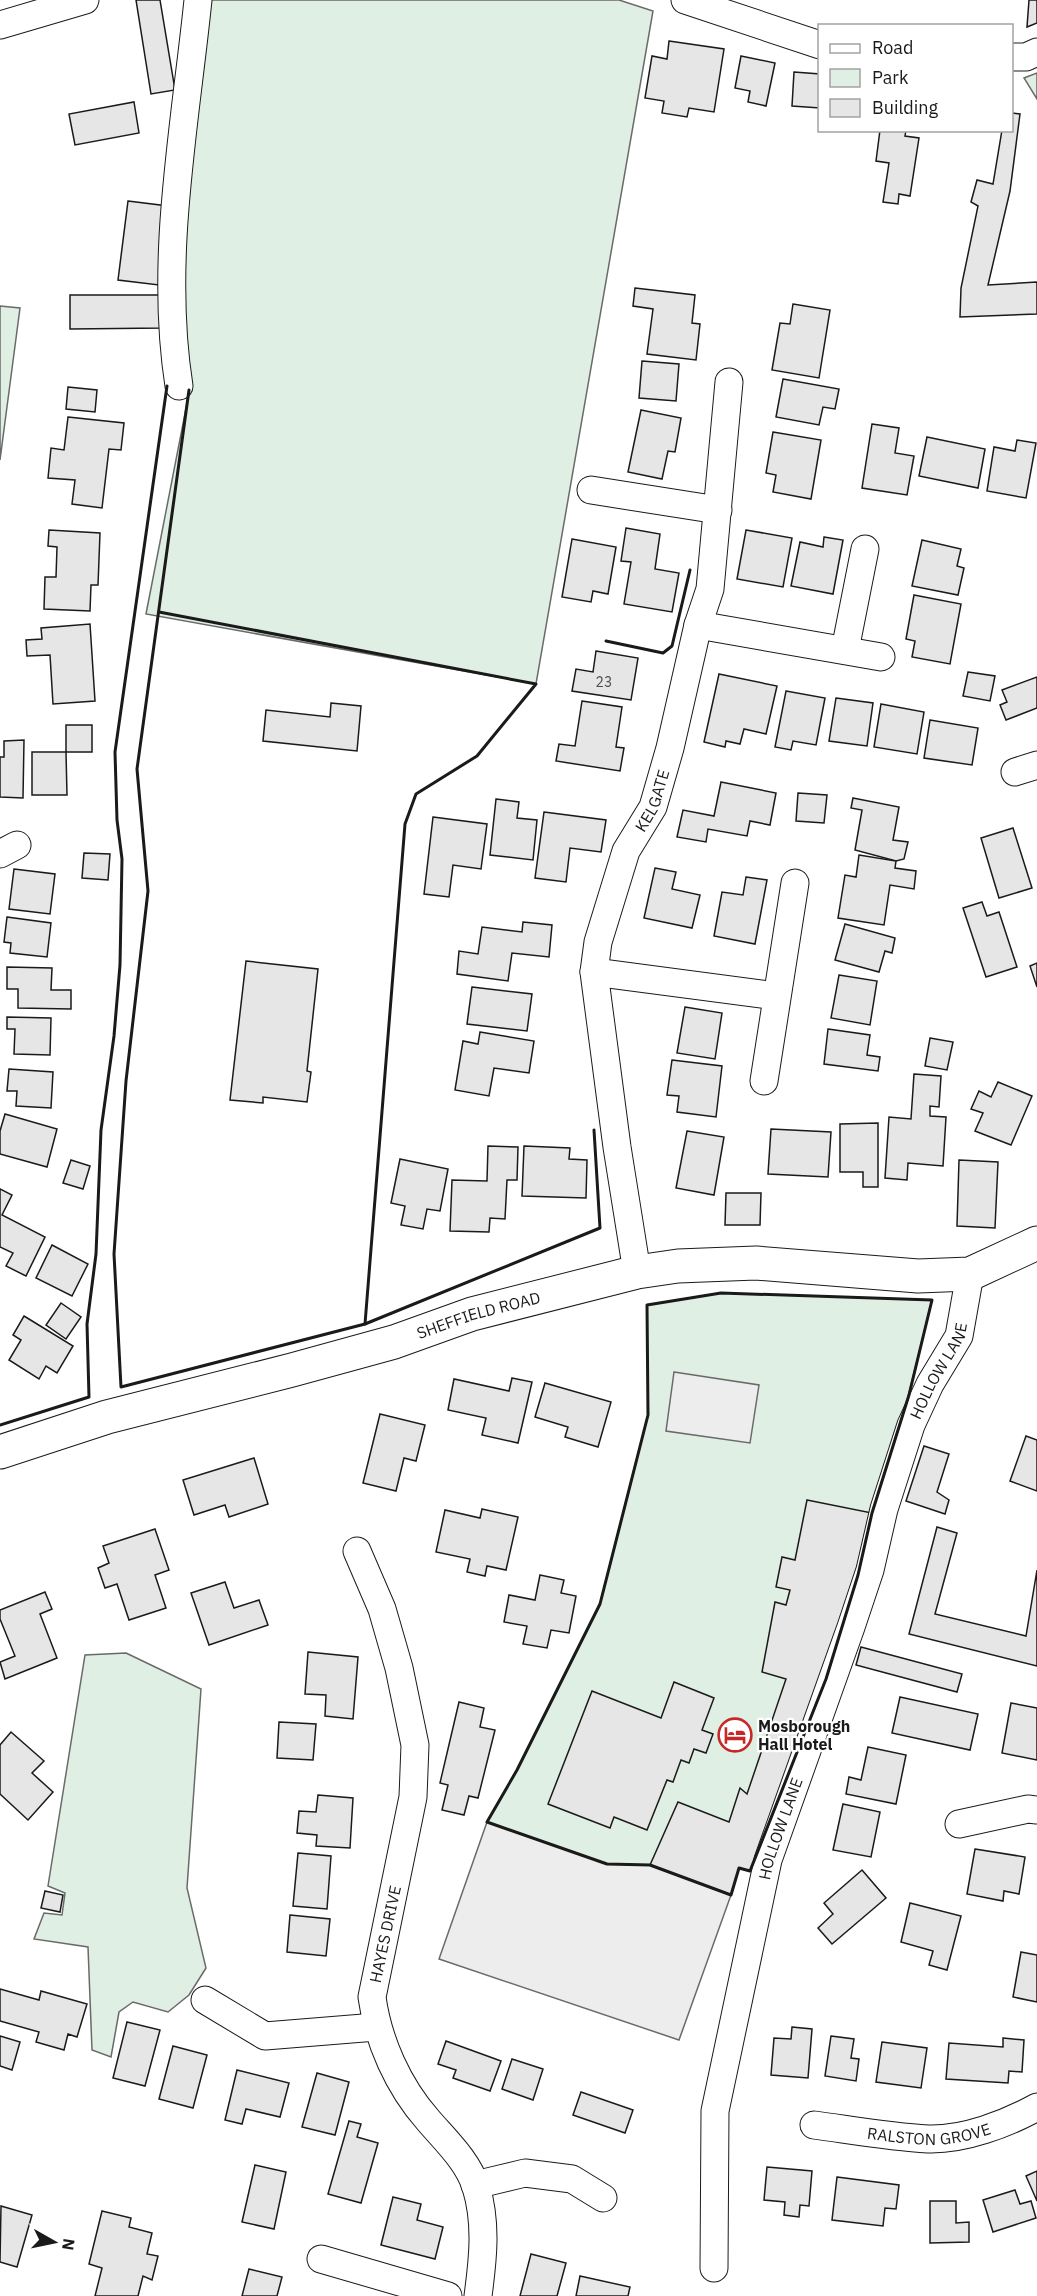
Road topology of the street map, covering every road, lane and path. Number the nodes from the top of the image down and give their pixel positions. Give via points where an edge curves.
1 (85, 0) edge
2 (198, 0) edge
3 (684, 0) edge
4 (0, 25) edge
5 (818, 45) edge
6 (1037, 52) edge
7 (1013, 57) edge
8 (729, 382) dead end
9 (179, 386) dead end
10 (591, 490) dead end
11 (718, 510) junction
12 (865, 549) dead end
13 (698, 626) junction
14 (845, 650) junction
15 (881, 657) dead end
16 (795, 883) dead end
17 (594, 972) junction
18 (776, 996) junction
19 (764, 1081) dead end
20 (1037, 1243) edge
21 (637, 1272) junction
22 (970, 1274) junction
23 (0, 1452) edge
24 (357, 1551) dead end
25 (1037, 1810) edge
26 (959, 1824) dead end
27 (205, 2000) dead end
28 (376, 2027) junction
29 (1037, 2107) edge
30 (814, 2125) dead end
31 (475, 2185) junction
32 (603, 2198) dead end
33 (321, 2259) dead end
34 (714, 2268) dead end
35 (448, 2296) edge
36 (478, 2296) edge

1 - 4 street
2 - 9 street via 174,229 172,340
3 - 5 street
6 - 7 street
8 - 11 street, KELGATE
10 - 11 street
11 - 13 street, KELGATE via 710,589
12 - 14 street
13 - 14 street
13 - 17 street, KELGATE via 653,807 626,851 598,942
14 - 15 street
16 - 18 street
17 - 18 street
17 - 21 street, KELGATE
18 - 19 street
20 - 22 main road
21 - 22 main road, SHEFFIELD ROAD via 756,1263 918,1276
21 - 23 main road, SHEFFIELD ROAD via 472,1314 394,1342 292,1370 107,1417
22 - 34 street, HOLLOW LANE via 959,1336 911,1425 884,1509 870,1570 768,1860 715,2111
24 - 28 street, HAYES DRIVE via 382,1609 416,1745 413,1797 372,1997
25 - 26 street
27 - 28 street via 265,2036
28 - 31 street, HAYES DRIVE via 404,2087 452,2147
29 - 30 street, RALSTON GROVE via 967,2134 930,2139
31 - 32 street via 525,2173 572,2179
31 - 36 street, HAYES DRIVE via 484,2250
33 - 35 street

